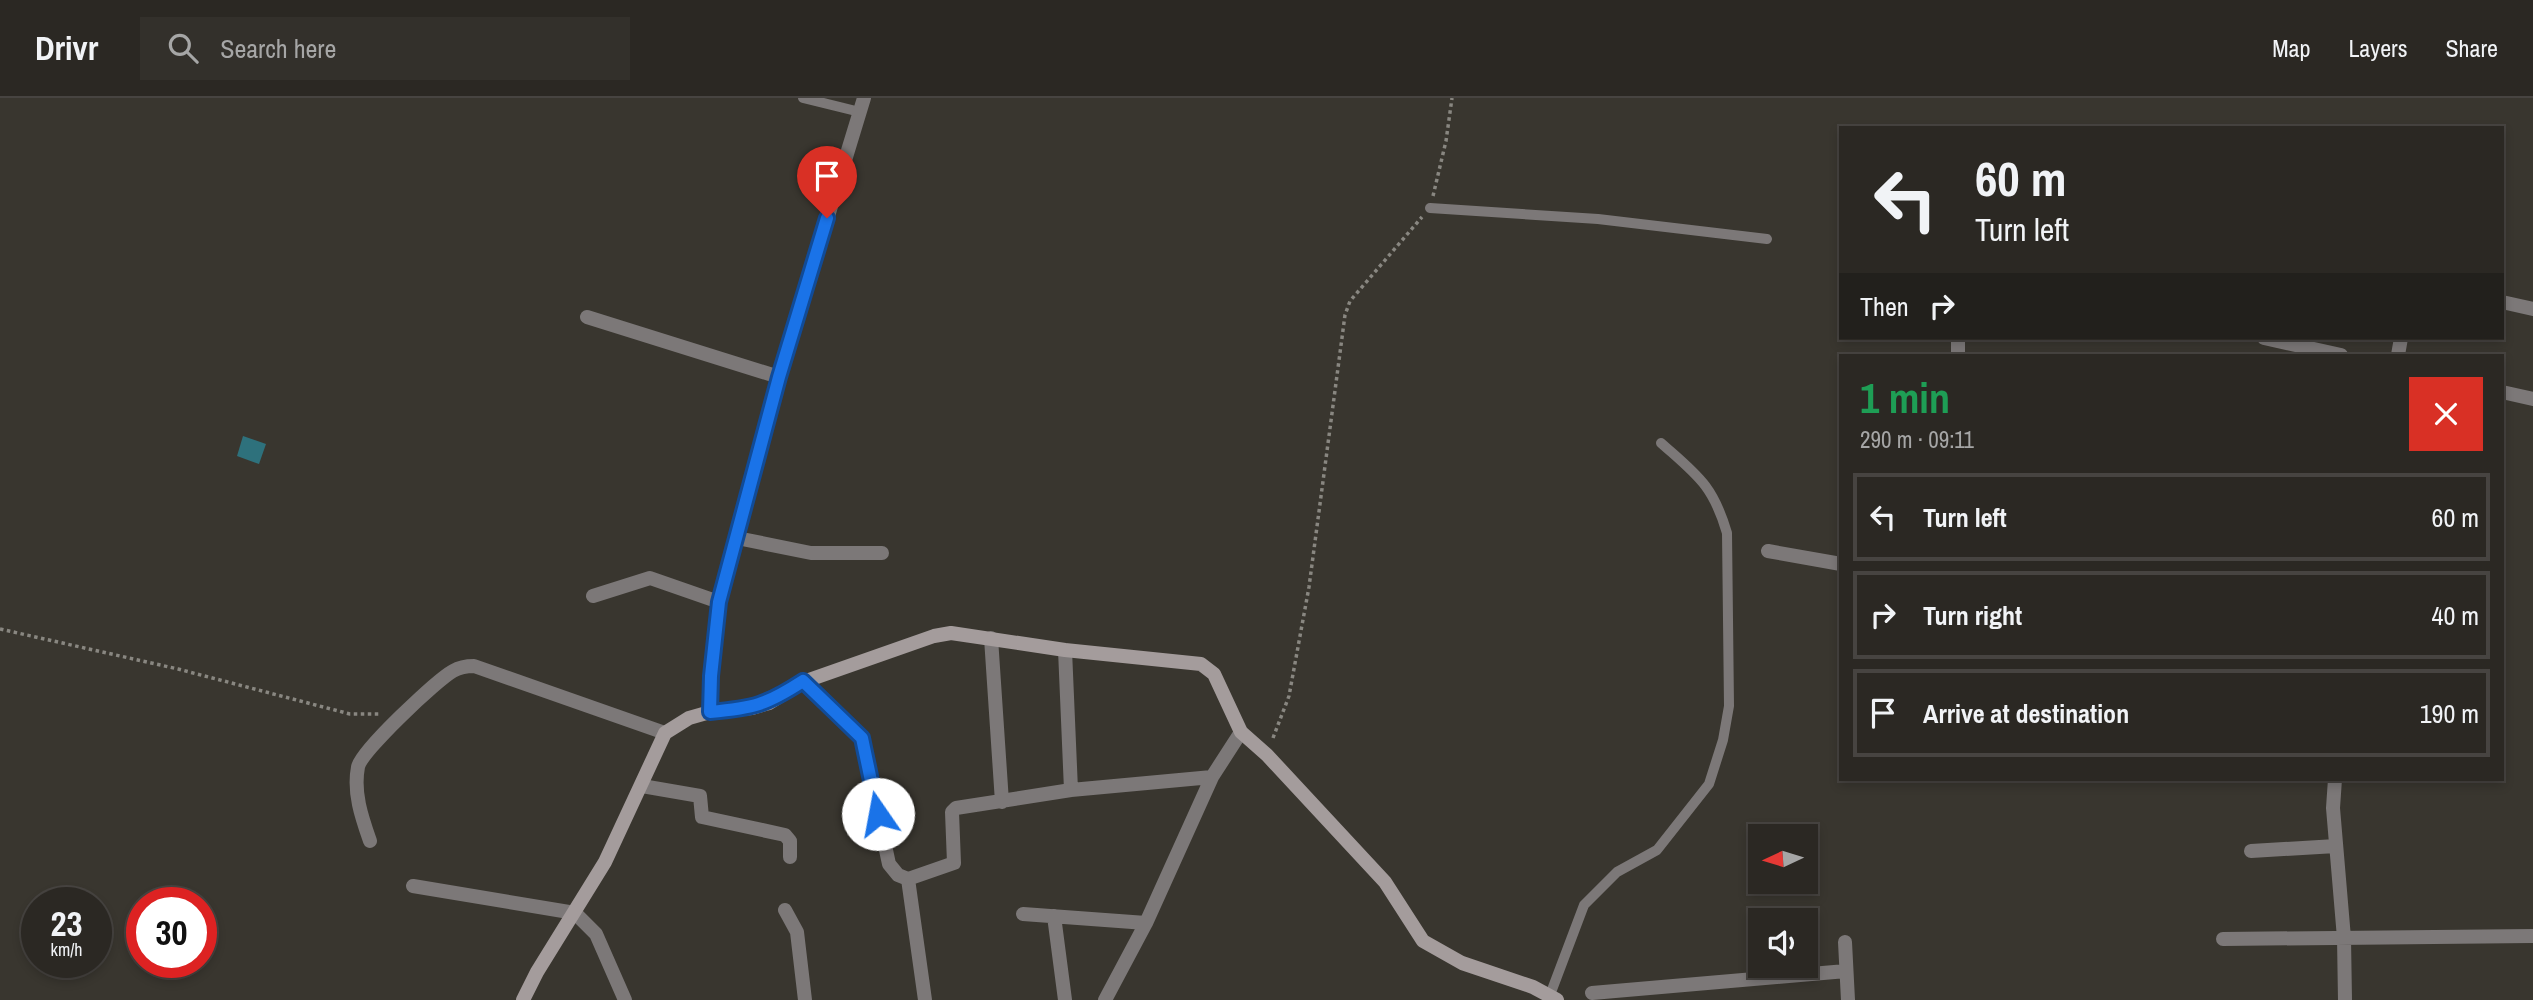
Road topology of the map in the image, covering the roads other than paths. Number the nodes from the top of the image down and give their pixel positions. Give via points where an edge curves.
1 (803, 98) edge
2 (862, 105) edge
3 (1430, 208) road end
4 (1768, 239) dead end
5 (2504, 302) edge
6 (2533, 309) edge
7 (587, 317) dead end
8 (2273, 340) edge
9 (2337, 354) edge
10 (779, 377) junction
11 (2504, 392) edge
12 (2533, 398) edge
13 (1661, 443) dead end
14 (737, 538) junction
15 (1768, 551) dead end
16 (882, 552) dead end
17 (1839, 564) edge
18 (593, 596) dead end
19 (719, 602) junction
20 (991, 638) junction
21 (1065, 650) junction
22 (803, 681) junction
23 (710, 712) junction
24 (1241, 732) junction
25 (665, 733) junction
26 (1212, 777) junction
27 (2335, 781) edge
28 (642, 786) junction
29 (1071, 790) junction
30 (1002, 802) junction
31 (370, 841) dead end
32 (2336, 846) junction
33 (2251, 851) dead end
34 (790, 857) dead end
35 (908, 879) junction
36 (413, 886) dead end
37 (785, 910) dead end
38 (575, 913) junction
39 (1023, 914) dead end
40 (1054, 916) junction
41 (1146, 923) junction
42 (2533, 936) edge
43 (2344, 938) junction
44 (2223, 939) dead end
45 (1845, 942) dead end
46 (1846, 971) junction
47 (1592, 993) dead end
48 (1553, 997) edge
49 (523, 1000) edge
50 (625, 1000) edge
51 (805, 1000) edge
52 (926, 1000) edge
53 (1065, 1000) edge
54 (1105, 1000) edge
55 (1848, 1000) edge
56 (2345, 1000) edge

1 - 2 lane
2 - 10 street
3 - 4 lane via 1598,219
5 - 6 street
7 - 10 street
8 - 9 street
10 - 14 street
11 - 12 street
13 - 48 lane via 1706,482 1727,533 1729,706 1723,740 1709,784 1657,850 1617,872 1584,905
14 - 16 street via 811,553
14 - 19 street
15 - 17 street
18 - 19 street via 650,578
19 - 23 street
20 - 21 street
20 - 22 street via 951,633 934,636
20 - 30 street
21 - 24 street via 1201,664 1214,674
21 - 29 street
22 - 23 street via 761,706
22 - 35 street via 862,738 889,864
23 - 25 street
24 - 26 street
24 - 48 street via 1385,882 1423,942
25 - 28 street
25 - 31 street via 474,666 451,671 361,758 358,809
26 - 29 street
26 - 41 street
27 - 32 street
28 - 34 street via 700,796 702,817 785,835 790,841
28 - 38 street
29 - 30 street
30 - 35 street via 954,809 954,863
32 - 33 street
32 - 43 street
35 - 52 street
36 - 38 street
37 - 51 street via 797,932
38 - 49 street
38 - 50 street via 596,934
39 - 40 street
40 - 41 street
40 - 53 street
41 - 54 street
42 - 43 street
43 - 44 street
43 - 56 street
45 - 46 street
46 - 47 street
46 - 55 street

